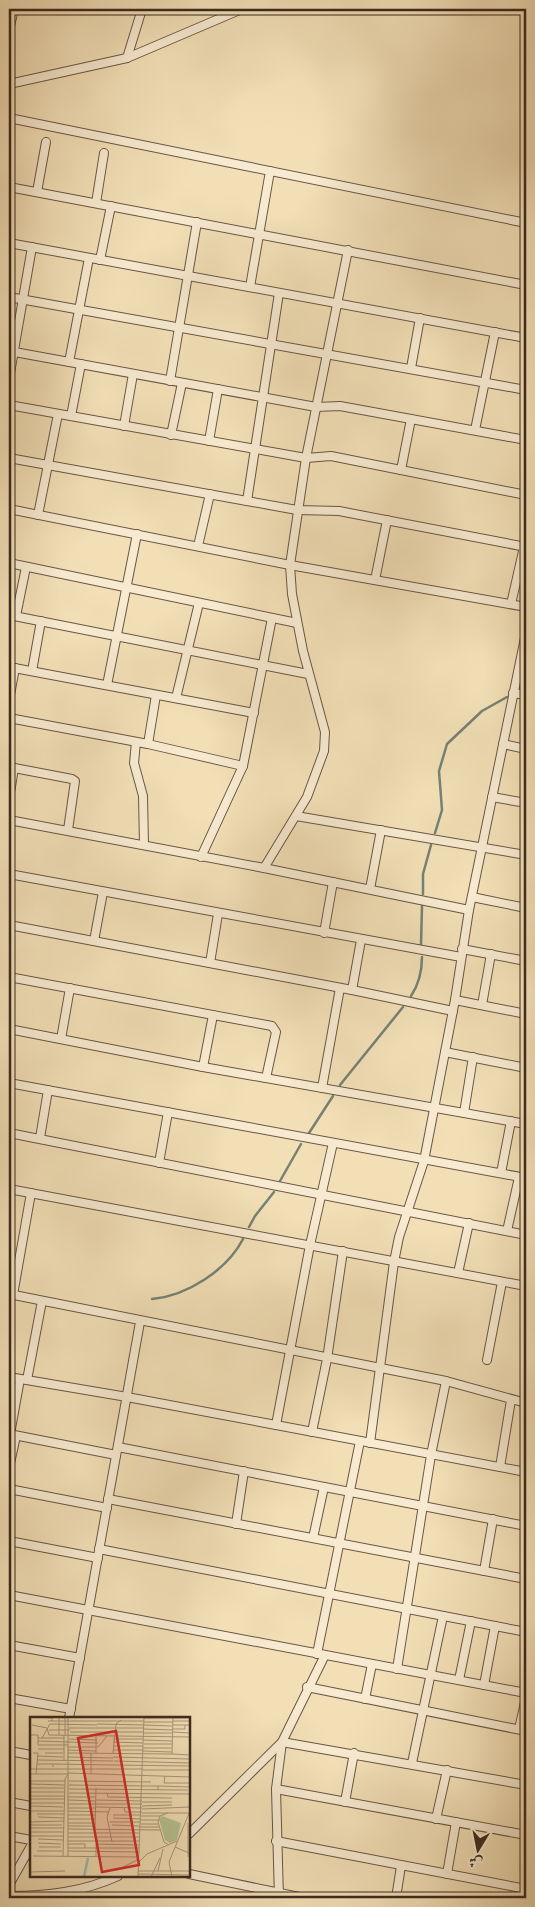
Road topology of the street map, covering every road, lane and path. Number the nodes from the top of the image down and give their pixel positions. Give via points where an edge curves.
1 (14, 9) edge
2 (142, 9) edge
3 (242, 9) edge
4 (9, 30) edge
5 (127, 58) junction
6 (9, 84) edge
7 (9, 118) edge
8 (46, 142) dead end
9 (104, 152) dead end
10 (270, 171) junction
11 (9, 187) edge
12 (37, 192) junction
13 (96, 203) junction
14 (111, 206) junction
15 (197, 222) junction
16 (526, 223) edge
17 (261, 234) junction
18 (9, 243) edge
19 (32, 247) junction
20 (348, 250) junction
21 (89, 258) junction
22 (100, 260) junction
23 (186, 276) junction
24 (526, 285) edge
25 (250, 287) junction
26 (279, 292) junction
27 (9, 297) edge
28 (23, 299) junction
29 (337, 303) junction
30 (79, 309) junction
31 (420, 318) junction
32 (179, 327) junction
33 (495, 332) junction
34 (526, 338) edge
35 (272, 343) junction
36 (11, 352) edge
37 (328, 353) junction
38 (69, 362) junction
39 (80, 364) junction
40 (411, 368) junction
41 (133, 374) junction
42 (9, 379) edge
43 (170, 381) junction
44 (485, 381) junction
45 (182, 383) junction
46 (218, 389) junction
47 (526, 390) edge
48 (264, 397) junction
49 (9, 406) edge
50 (316, 407) junction
51 (58, 414) junction
52 (71, 416) junction
53 (412, 419) junction
54 (124, 426) junction
55 (475, 430) junction
56 (172, 434) junction
57 (526, 440) edge
58 (209, 441) junction
59 (256, 449) junction
60 (9, 458) edge
61 (306, 458) junction
62 (48, 465) junction
63 (401, 470) junction
64 (210, 494) junction
65 (526, 495) edge
66 (246, 501) junction
67 (9, 509) edge
68 (297, 510) junction
69 (38, 515) junction
70 (387, 520) junction
71 (137, 534) junction
72 (198, 546) junction
73 (525, 547) edge
74 (9, 563) edge
75 (290, 565) junction
76 (26, 567) junction
77 (375, 580) junction
78 (126, 588) junction
79 (199, 603) junction
80 (511, 604) junction
81 (526, 607) edge
82 (13, 615) edge
83 (272, 618) junction
84 (41, 621) junction
85 (297, 623) junction
86 (526, 632) edge
87 (117, 636) junction
88 (525, 649) edge
89 (186, 650) junction
90 (263, 665) junction
91 (12, 667) edge
92 (32, 672) junction
93 (308, 674) junction
94 (107, 686) junction
95 (513, 693) junction
96 (156, 695) junction
97 (526, 695) edge
98 (176, 698) junction
99 (9, 700) edge
100 (254, 713) junction
101 (9, 718) edge
102 (136, 742) junction
103 (148, 744) junction
104 (503, 744) junction
105 (526, 749) edge
106 (243, 766) junction
107 (11, 767) edge
108 (492, 797) junction
109 (9, 799) edge
110 (526, 803) edge
111 (296, 816) junction
112 (9, 820) edge
113 (68, 830) junction
114 (380, 830) junction
115 (144, 845) junction
116 (482, 847) junction
117 (526, 855) edge
118 (201, 856) junction
119 (264, 868) junction
120 (9, 874) edge
121 (333, 882) junction
122 (370, 889) junction
123 (102, 892) junction
124 (472, 898) junction
125 (526, 908) edge
126 (469, 910) junction
127 (218, 914) junction
128 (9, 925) edge
129 (324, 933) junction
130 (361, 940) junction
131 (94, 941) junction
132 (462, 953) junction
133 (491, 954) junction
134 (526, 961) edge
135 (210, 963) junction
136 (9, 977) edge
137 (70, 988) junction
138 (340, 988) junction
139 (352, 990) junction
140 (455, 1000) junction
141 (482, 1005) junction
142 (453, 1011) junction
143 (526, 1014) edge
144 (213, 1015) junction
145 (9, 1028) edge
146 (61, 1039) junction
147 (445, 1052) junction
148 (473, 1058) junction
149 (202, 1067) junction
150 (526, 1068) edge
151 (266, 1078) junction
152 (9, 1083) edge
153 (322, 1088) junction
154 (48, 1090) junction
155 (434, 1108) junction
156 (168, 1112) junction
157 (464, 1113) junction
158 (511, 1121) junction
159 (526, 1124) edge
160 (9, 1133) edge
161 (40, 1138) junction
162 (333, 1144) junction
163 (424, 1161) junction
164 (159, 1163) junction
165 (501, 1173) junction
166 (523, 1178) edge
167 (9, 1189) edge
168 (31, 1193) junction
169 (322, 1195) junction
170 (407, 1212) junction
171 (468, 1223) junction
172 (507, 1230) junction
173 (526, 1234) edge
174 (310, 1245) junction
175 (343, 1251) junction
176 (394, 1262) junction
177 (458, 1273) junction
178 (502, 1282) junction
179 (526, 1286) edge
180 (11, 1294) edge
181 (42, 1301) junction
182 (140, 1322) junction
183 (292, 1352) junction
184 (327, 1359) junction
185 (487, 1360) dead end
186 (381, 1370) junction
187 (9, 1377) edge
188 (24, 1380) junction
189 (446, 1381) junction
190 (126, 1397) junction
191 (511, 1400) junction
192 (526, 1403) edge
193 (276, 1425) junction
194 (312, 1432) junction
195 (11, 1435) edge
196 (360, 1441) junction
197 (370, 1443) junction
198 (117, 1451) junction
199 (431, 1455) junction
200 (500, 1467) junction
201 (9, 1468) edge
202 (244, 1471) junction
203 (526, 1472) edge
204 (324, 1487) junction
205 (9, 1489) edge
206 (350, 1492) junction
207 (108, 1499) junction
208 (423, 1506) junction
209 (107, 1508) junction
210 (493, 1520) junction
211 (236, 1524) junction
212 (526, 1526) edge
213 (313, 1538) junction
214 (9, 1540) edge
215 (339, 1544) junction
216 (99, 1549) junction
217 (98, 1558) junction
218 (414, 1558) junction
219 (484, 1571) junction
220 (526, 1578) edge
221 (328, 1594) junction
222 (9, 1595) edge
223 (407, 1609) junction
224 (88, 1611) junction
225 (443, 1616) junction
226 (471, 1621) junction
227 (495, 1626) junction
228 (526, 1632) edge
229 (9, 1644) edge
230 (321, 1655) junction
231 (80, 1658) junction
232 (372, 1664) junction
233 (397, 1669) junction
234 (430, 1675) junction
235 (459, 1680) junction
236 (484, 1685) junction
237 (307, 1687) junction
238 (526, 1693) edge
239 (9, 1698) edge
240 (526, 1698) edge
241 (365, 1700) junction
242 (71, 1709) junction
243 (422, 1710) junction
244 (69, 1717) edge
245 (523, 1730) edge
246 (282, 1742) junction
247 (9, 1751) edge
248 (354, 1753) junction
249 (30, 1755) edge
250 (412, 1764) junction
251 (447, 1770) junction
252 (526, 1785) edge
253 (276, 1788) junction
254 (9, 1802) edge
255 (345, 1802) junction
256 (30, 1806) edge
257 (436, 1819) junction
258 (456, 1822) junction
259 (190, 1833) edge
260 (526, 1835) edge
261 (9, 1836) edge
262 (30, 1840) edge
263 (276, 1841) junction
264 (30, 1848) edge
265 (401, 1866) junction
266 (190, 1874) edge
267 (447, 1874) junction
268 (115, 1877) edge
269 (9, 1885) edge
270 (526, 1889) edge
271 (9, 1896) edge
272 (279, 1896) edge
273 (16, 1898) edge
274 (304, 1898) edge
275 (396, 1898) edge

1 - 4 street
2 - 5 street
3 - 5 street
5 - 6 street
7 - 10 street
8 - 12 street
9 - 13 street
10 - 16 street
10 - 17 street
11 - 12 street
12 - 13 street
13 - 14 street
14 - 15 street
14 - 22 street
15 - 17 street
15 - 23 street
17 - 20 street
17 - 25 street
18 - 19 street
19 - 21 street
19 - 28 street
20 - 24 street
20 - 29 street
21 - 22 street
21 - 30 street
22 - 23 street
23 - 25 street
23 - 32 street
25 - 26 street
26 - 29 street
26 - 35 street
27 - 28 street
28 - 30 street
28 - 36 street
29 - 31 street
29 - 37 street
30 - 32 street
30 - 38 street
31 - 33 street
31 - 40 street
32 - 35 street
32 - 43 street
33 - 34 street
33 - 44 street
35 - 37 street
35 - 48 street
36 - 38 street
36 - 42 street
37 - 40 street
37 - 50 street
38 - 39 street
39 - 41 street
39 - 52 street
40 - 44 street
41 - 43 street
41 - 54 street
43 - 45 street
44 - 47 street
44 - 55 street
45 - 46 street
45 - 56 street
46 - 48 street
46 - 58 street
48 - 50 street
48 - 59 street
49 - 51 street
50 - 53 street via 340,406
50 - 61 street
51 - 52 street
51 - 62 street
52 - 54 street
53 - 55 street
53 - 63 street
54 - 56 street
55 - 57 street
56 - 58 street
58 - 59 street
59 - 61 street
59 - 66 street
60 - 62 street
61 - 63 street via 331,456
61 - 68 street
62 - 64 street
62 - 69 street
63 - 65 street
64 - 66 street
64 - 72 street
66 - 68 street
67 - 69 street
68 - 70 street via 339,511
68 - 75 street
69 - 71 street
70 - 73 street
70 - 77 street
71 - 72 street
71 - 78 street
72 - 75 street
73 - 80 street
74 - 76 street
75 - 77 street
75 - 85 street
76 - 78 street
76 - 82 street
77 - 80 street
78 - 79 street
78 - 87 street
79 - 83 street
79 - 89 street
80 - 81 street
82 - 84 street
83 - 85 street
83 - 90 street
84 - 87 street
84 - 92 street
85 - 93 street
86 - 88 street
87 - 89 street
87 - 94 street
88 - 95 street
89 - 90 street
89 - 98 street
90 - 93 street
90 - 100 street
91 - 92 street
91 - 99 street
92 - 94 street
93 - 111 street via 325,732 324,751 315,779
94 - 96 street
95 - 97 street
95 - 104 street
96 - 98 street
96 - 103 street
98 - 100 street
100 - 106 street
101 - 102 street
102 - 103 street
102 - 115 street via 134,763 143,796
103 - 106 street
104 - 105 street
104 - 108 street
106 - 118 street
107 - 109 street
107 - 113 street via 75,781
108 - 110 street
108 - 116 street
111 - 114 street
111 - 119 street
112 - 113 street
113 - 115 street
114 - 116 street
114 - 122 street
115 - 118 street
116 - 117 street
116 - 124 street
118 - 119 street
119 - 121 street
120 - 123 street
121 - 122 street
121 - 129 street
122 - 126 street
123 - 127 street
123 - 131 street
124 - 125 street
124 - 126 street
126 - 132 street
127 - 129 street
127 - 135 street
128 - 131 street
129 - 130 street
130 - 132 street
130 - 139 street
131 - 135 street
132 - 133 street
132 - 140 street
133 - 134 street
133 - 141 street
135 - 138 street
136 - 137 street
137 - 144 street
137 - 146 street
138 - 139 street
138 - 153 street
139 - 142 street
140 - 141 street
140 - 142 street
141 - 143 street
142 - 147 street
144 - 149 street
144 - 151 street via 275,1028
145 - 146 street
146 - 149 street
147 - 148 street
147 - 155 street
148 - 150 street
148 - 157 street
149 - 151 street
151 - 153 street
152 - 154 street
153 - 155 street
154 - 156 street
154 - 161 street
155 - 157 street
155 - 163 street
156 - 162 street
156 - 164 street
157 - 158 street
158 - 159 street
158 - 165 street
160 - 161 street
161 - 164 street
162 - 163 street
162 - 169 street
163 - 165 street
163 - 170 street
164 - 169 street
165 - 166 street
166 - 172 street
167 - 168 street
168 - 174 street
168 - 180 street
169 - 170 street
169 - 174 street
170 - 171 street
170 - 176 street
171 - 172 street
171 - 177 street
172 - 173 street
174 - 175 street
174 - 183 street
175 - 176 street
175 - 184 street
176 - 177 street
176 - 186 street
177 - 178 street
178 - 179 street
178 - 185 street
180 - 181 street
181 - 182 street
181 - 188 street
182 - 183 street
182 - 190 street
183 - 184 street
183 - 193 street
184 - 186 street
184 - 194 street
186 - 189 street
186 - 197 street
187 - 188 street
188 - 190 street
188 - 195 street
189 - 191 street
189 - 199 street
190 - 193 street
190 - 198 street
191 - 192 street
191 - 200 street
193 - 194 street
194 - 196 street
195 - 198 street
195 - 201 street
196 - 197 street
196 - 206 street
197 - 199 street
198 - 202 street
198 - 207 street
199 - 200 street
199 - 208 street
200 - 203 street
202 - 204 street
202 - 211 street
204 - 206 street
204 - 213 street
205 - 209 street
206 - 208 street
206 - 215 street
207 - 209 street
207 - 211 street
208 - 210 street
208 - 218 street
209 - 216 street
210 - 212 street
210 - 219 street
211 - 213 street
213 - 215 street
214 - 217 street
215 - 218 street
215 - 221 street
216 - 217 street
216 - 221 street
217 - 224 street
218 - 219 street
218 - 223 street
219 - 220 street
221 - 223 street
221 - 230 street
222 - 224 street
223 - 225 street
223 - 233 street
224 - 230 street
224 - 231 street
225 - 226 street
225 - 234 street
226 - 227 street
226 - 235 street
227 - 228 street
227 - 236 street
229 - 231 street
230 - 232 street
230 - 237 street
231 - 242 street
232 - 233 street
232 - 241 street
233 - 234 street
234 - 235 street
234 - 243 street
235 - 236 street
236 - 238 street
237 - 241 street
237 - 246 street
239 - 242 street
240 - 245 street
241 - 243 street
242 - 244 street
243 - 245 street
243 - 250 street
246 - 248 street
246 - 253 street
246 - 259 street
247 - 249 street
248 - 250 street
248 - 255 street
250 - 251 street
251 - 252 street
251 - 257 street
253 - 255 street
253 - 263 street
254 - 256 street
255 - 257 street
257 - 258 street
258 - 260 street
258 - 267 street
261 - 262 street
263 - 265 street
263 - 272 street
264 - 269 street
265 - 267 street
265 - 275 street
266 - 272 street
267 - 270 street
268 - 271 street via 50,1896
271 - 273 street
272 - 274 street

